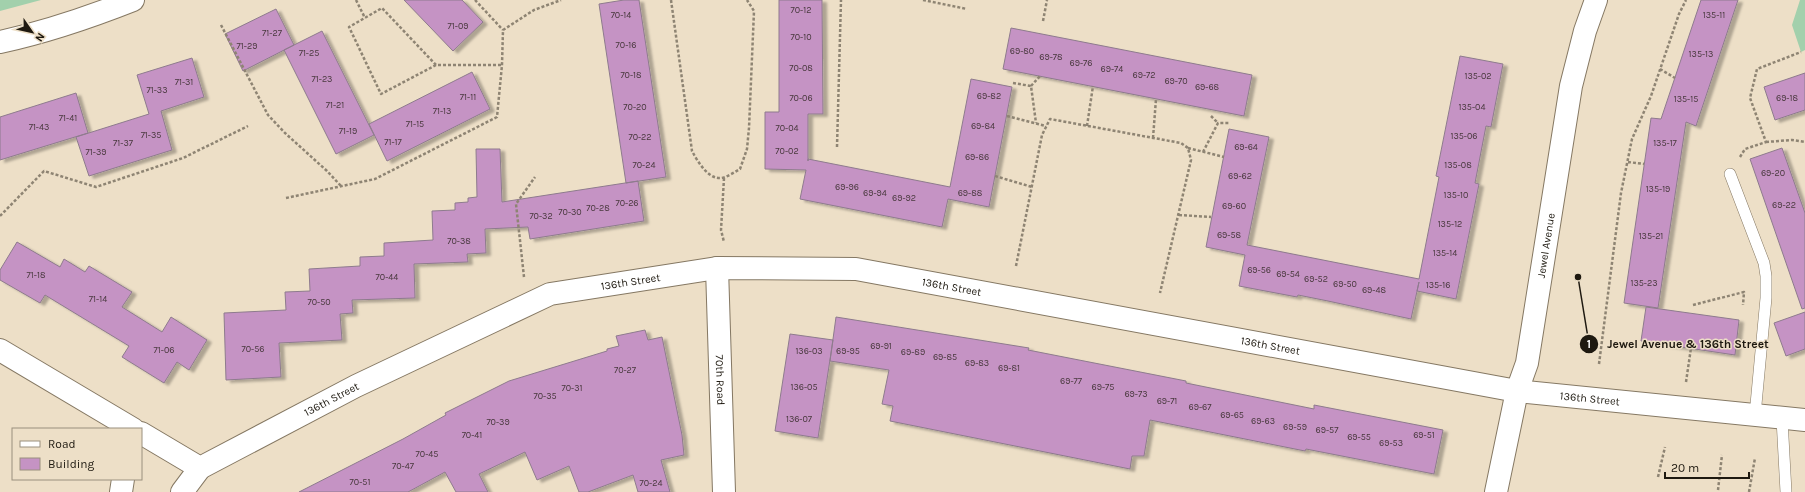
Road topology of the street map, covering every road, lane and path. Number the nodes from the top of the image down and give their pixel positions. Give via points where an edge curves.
1 (133, 0) edge
2 (356, 0) edge
3 (475, 0) edge
4 (561, 0) edge
5 (671, 0) edge
6 (747, 0) edge
7 (841, 0) edge
8 (923, 0) edge
9 (1047, 0) edge
10 (1596, 0) edge
11 (1686, 0) edge
12 (967, 9) dead end
13 (365, 18) junction
14 (1043, 21) dead end
15 (221, 25) dead end
16 (503, 30) junction
17 (0, 42) edge
18 (1801, 52) dead end
19 (436, 65) junction
20 (502, 65) junction
21 (1660, 68) junction
22 (1040, 76) dead end
23 (1675, 78) dead end
24 (1013, 83) dead end
25 (1031, 86) junction
26 (1093, 86) dead end
27 (1156, 99) dead end
28 (1007, 116) dead end
29 (1211, 116) dead end
30 (1036, 123) junction
31 (1218, 123) junction
32 (1230, 123) dead end
33 (248, 126) dead end
34 (1046, 126) junction
35 (1087, 126) junction
36 (1153, 138) junction
37 (1766, 142) junction
38 (1805, 142) edge
39 (837, 147) dead end
40 (1188, 148) junction
41 (1203, 152) junction
42 (1224, 157) dead end
43 (1738, 160) dead end
44 (1628, 162) junction
45 (1644, 164) dead end
46 (1730, 174) dead end
47 (995, 176) dead end
48 (535, 177) dead end
49 (724, 178) junction
50 (341, 187) junction
51 (1032, 187) junction
52 (286, 198) dead end
53 (1179, 215) junction
54 (0, 216) edge
55 (1211, 217) dead end
56 (1016, 266) dead end
57 (723, 268) junction
58 (524, 277) dead end
59 (1160, 293) dead end
60 (1693, 305) dead end
61 (1743, 307) dead end
62 (1691, 348) dead end
63 (0, 350) edge
64 (1599, 364) dead end
65 (1686, 383) dead end
66 (1517, 391) junction
67 (1755, 415) junction
68 (1782, 418) junction
69 (1805, 420) edge
70 (132, 428) edge
71 (142, 434) edge
72 (1665, 446) dead end
73 (1722, 455) dead end
74 (1755, 458) dead end
75 (200, 468) junction
76 (1658, 477) dead end
77 (123, 480) edge
78 (1718, 490) dead end
79 (121, 492) edge
80 (182, 492) edge
81 (724, 492) edge
82 (1496, 492) edge
83 (1749, 492) edge
84 (1786, 492) edge

1 - 17 street via 86,18
2 - 13 path
3 - 16 path
4 - 16 path via 534,10
5 - 49 path via 692,151 699,165 712,176
6 - 49 path via 754,10 747,149 740,169
7 - 39 path
8 - 12 path
9 - 14 path
10 - 66 street, Jewel Avenue via 1571,86 1527,363
11 - 21 path
13 - 19 path via 382,8
13 - 19 path via 349,27 381,94
15 - 50 path via 268,115
16 - 20 path
18 - 37 path via 1757,69 1750,98
19 - 20 path
20 - 50 path via 497,117 375,179
21 - 23 path
21 - 44 path via 1632,139
22 - 25 path
24 - 25 path
25 - 30 path
26 - 35 path
27 - 36 path
28 - 30 path
29 - 31 path
30 - 34 path
31 - 32 path
31 - 41 path
33 - 54 path via 183,158 96,187 44,171
34 - 35 path via 1050,119
34 - 51 path
35 - 36 path
36 - 40 path via 1181,143
37 - 38 path
37 - 43 path via 1744,149
40 - 41 path
40 - 53 path via 1191,160
41 - 42 path
44 - 45 path
44 - 64 path via 1621,193
46 - 67 lane via 1764,263 1766,276
47 - 51 path
48 - 58 path via 516,204
49 - 57 path via 721,230
50 - 52 path
51 - 56 path
53 - 55 path
53 - 59 path
57 - 66 street, 136th Street via 856,269
57 - 75 street, 136th Street via 550,294 356,386
57 - 81 street, 70th Road
60 - 61 path via 1744,292
62 - 65 path
63 - 70 street
66 - 67 street, 136th Street
66 - 82 street, Jewel Avenue
67 - 68 street, 136th Street
68 - 69 street, 136th Street
68 - 84 lane
71 - 75 street
72 - 76 path
73 - 78 path
74 - 83 path
75 - 80 street
77 - 79 street

